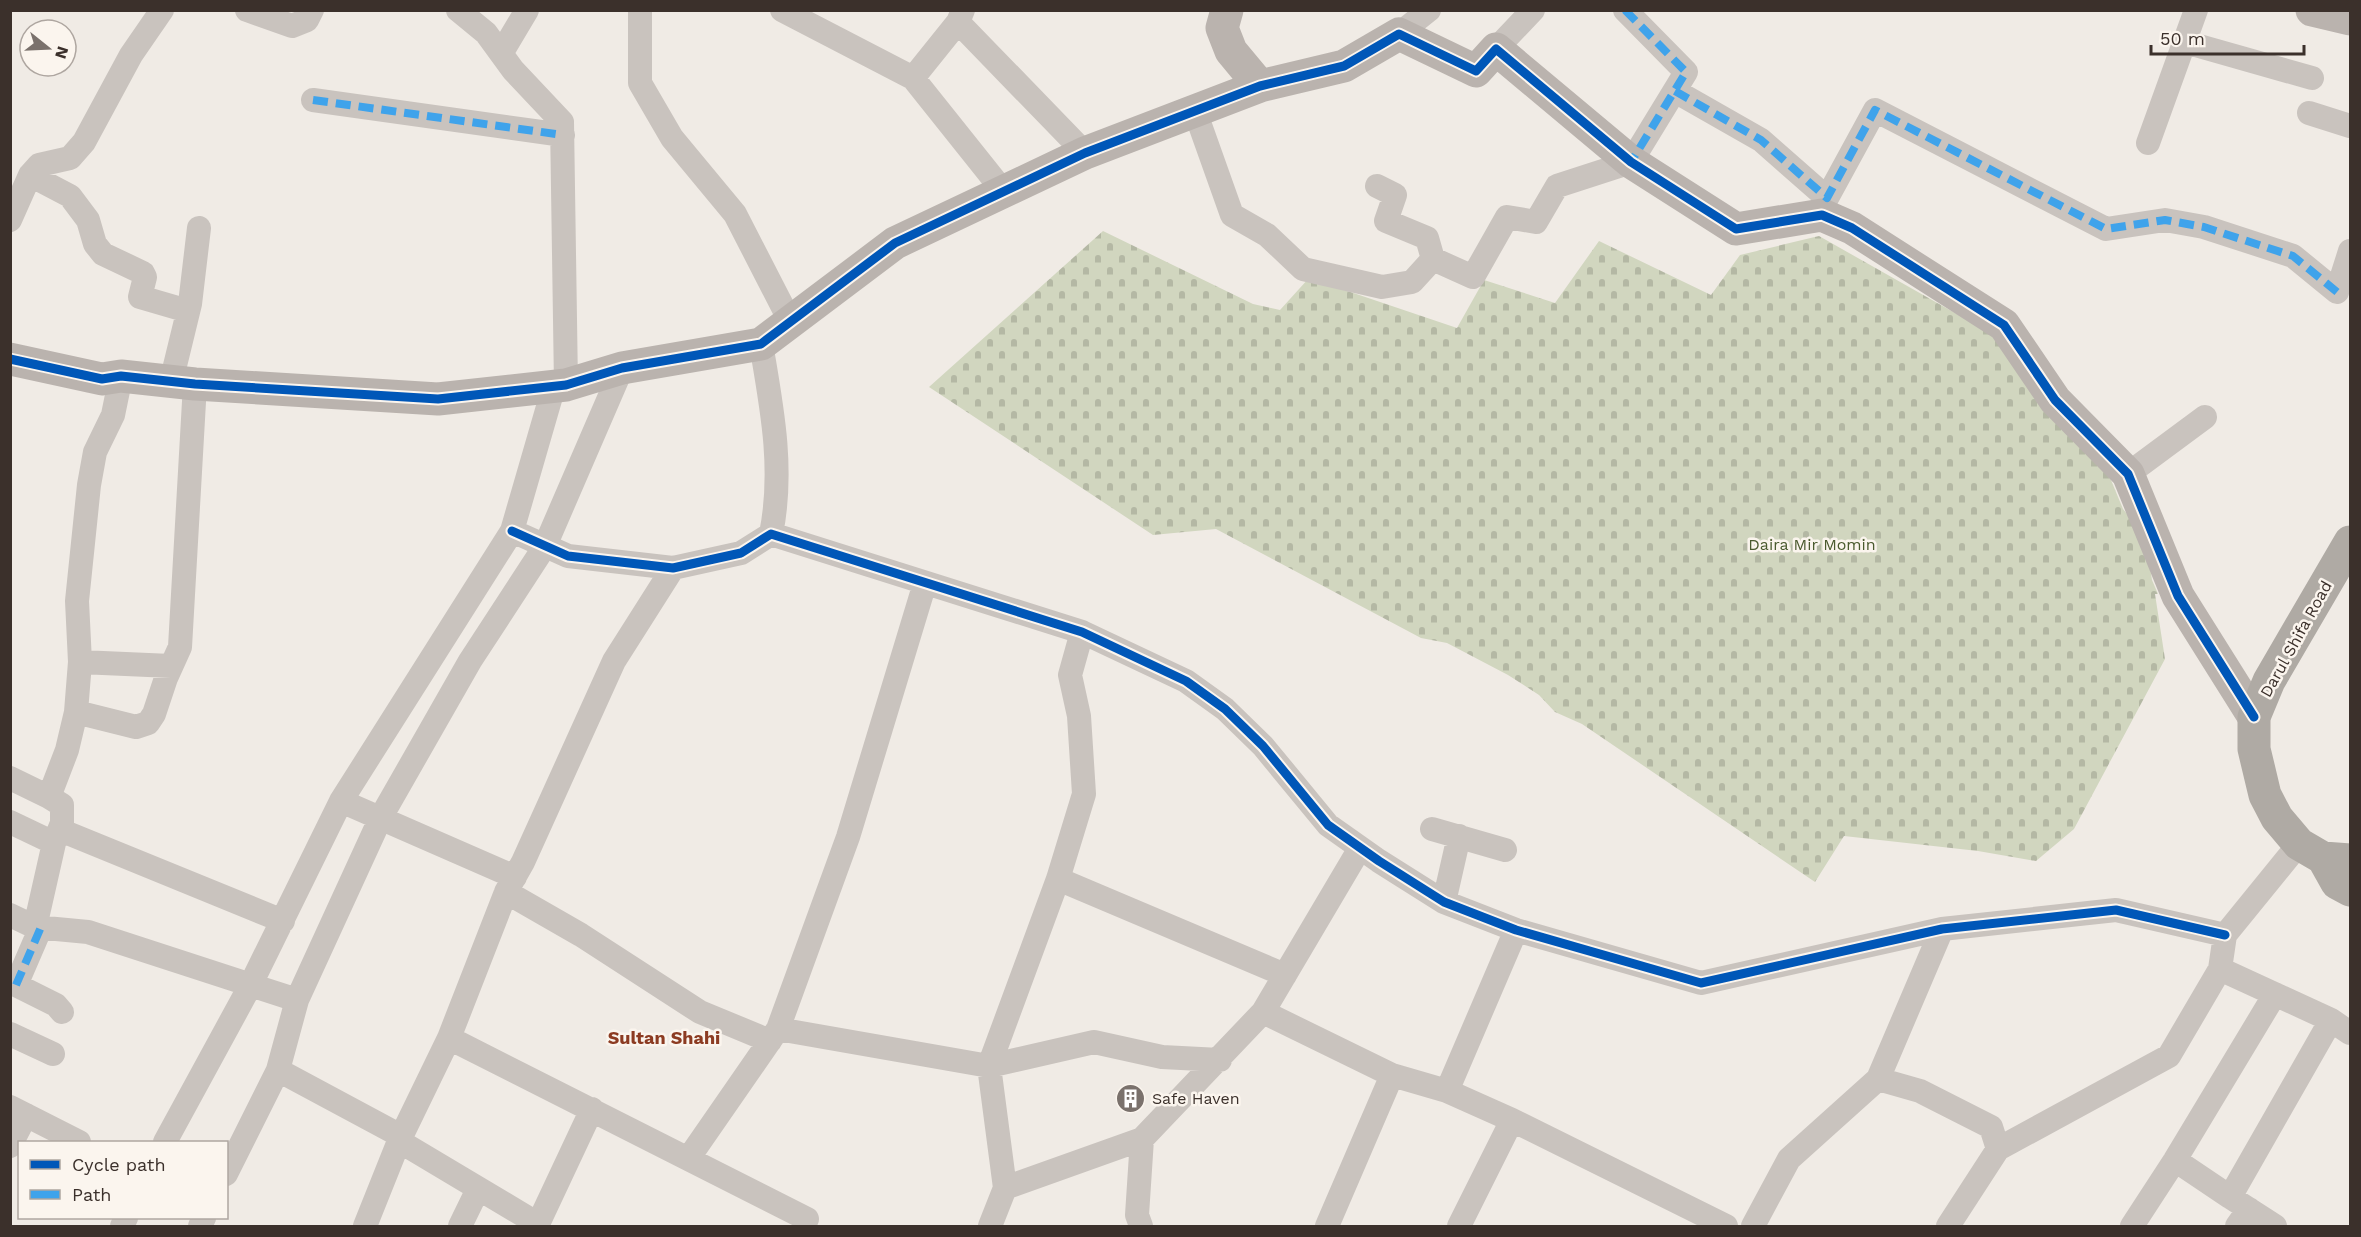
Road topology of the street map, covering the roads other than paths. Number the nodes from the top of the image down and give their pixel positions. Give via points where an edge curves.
1 (162, 10) edge
2 (247, 10) edge
3 (312, 10) edge
4 (458, 10) edge
5 (527, 10) edge
6 (640, 10) edge
7 (782, 10) edge
8 (1227, 10) edge
9 (1429, 10) edge
10 (1533, 10) edge
11 (1625, 10) edge
12 (2196, 10) edge
13 (2312, 10) edge
14 (960, 16) edge
15 (2350, 19) edge
16 (1399, 34) junction
17 (2185, 42) junction
18 (1496, 49) junction
19 (502, 52) junction
20 (913, 78) junction
21 (2312, 78) dead end
22 (1260, 86) junction
23 (1675, 91) junction
24 (313, 100) dead end
25 (1195, 111) junction
26 (2309, 113) dead end
27 (2350, 126) edge
28 (563, 135) junction
29 (2148, 143) dead end
30 (1085, 153) junction
31 (1631, 162) junction
32 (30, 175) junction
33 (1377, 186) dead end
34 (1004, 192) junction
35 (1824, 206) junction
36 (10, 220) edge
37 (199, 228) dead end
38 (2350, 251) edge
39 (1433, 260) junction
40 (188, 311) junction
41 (790, 321) junction
42 (761, 344) junction
43 (10, 359) edge
44 (622, 368) junction
45 (121, 376) junction
46 (183, 383) junction
47 (560, 385) junction
48 (2205, 417) dead end
49 (2128, 474) junction
50 (512, 531) junction
51 (771, 534) junction
52 (2350, 542) edge
53 (545, 546) junction
54 (673, 568) junction
55 (925, 583) junction
56 (1082, 632) junction
57 (80, 662) junction
58 (171, 666) junction
59 (76, 712) junction
60 (2254, 717) junction
61 (10, 778) edge
62 (49, 797) junction
63 (341, 801) junction
64 (381, 817) junction
65 (10, 822) edge
66 (1432, 829) dead end
67 (57, 836) junction
68 (1459, 836) junction
69 (1360, 848) junction
70 (1505, 850) dead end
71 (2324, 854) edge
72 (1058, 879) junction
73 (510, 885) junction
74 (2350, 890) edge
75 (1444, 902) junction
76 (10, 915) edge
77 (283, 921) junction
78 (38, 927) junction
79 (1942, 929) junction
80 (1516, 930) junction
81 (2225, 935) junction
82 (2220, 969) junction
83 (1285, 975) junction
84 (13, 984) edge
85 (250, 986) junction
86 (2275, 994) junction
87 (297, 1000) junction
88 (62, 1012) dead end
89 (1263, 1012) junction
90 (2341, 1027) edge
91 (10, 1034) edge
92 (774, 1035) junction
93 (449, 1038) junction
94 (53, 1054) dead end
95 (1220, 1060) junction
96 (989, 1066) junction
97 (278, 1070) junction
98 (1392, 1075) junction
99 (1878, 1080) junction
100 (1447, 1091) junction
101 (592, 1109) junction
102 (18, 1111) edge
103 (1512, 1120) junction
104 (400, 1138) junction
105 (1143, 1139) junction
106 (75, 1141) edge
107 (166, 1141) edge
108 (10, 1146) edge
109 (1998, 1149) junction
110 (688, 1159) junction
111 (2175, 1160) junction
112 (228, 1170) edge
113 (1005, 1188) junction
114 (478, 1189) junction
115 (2238, 1211) edge
116 (807, 1220) dead end
117 (1699, 1221) edge
118 (365, 1227) edge
119 (460, 1227) edge
120 (990, 1227) edge
121 (1141, 1227) edge
122 (1327, 1227) edge
123 (1459, 1227) edge
124 (1726, 1227) edge
125 (1753, 1227) edge
126 (1948, 1227) edge
127 (2132, 1227) edge
128 (2275, 1227) edge

1 - 32 street via 131,55 84,142 70,158 39,165
2 - 3 street via 292,26 307,20
4 - 19 street
5 - 19 street
6 - 41 street via 640,83 672,138 735,214
7 - 20 street
8 - 22 street via 1222,28 1231,51
9 - 16 street
10 - 18 street
11 - 23 street via 1686,72
12 - 17 street
13 - 15 street
14 - 20 street
14 - 30 street
16 - 18 street via 1476,71
16 - 22 street via 1344,66
17 - 21 street
17 - 29 street
18 - 31 street
19 - 28 street via 513,70 562,122
20 - 34 street
22 - 25 street
23 - 31 street
23 - 35 street via 1761,140
24 - 28 street
25 - 30 street
25 - 39 street via 1232,214 1267,235 1303,269 1382,287 1412,282
26 - 27 street
28 - 47 street
30 - 34 street
31 - 35 street via 1736,229
31 - 39 street via 1557,186 1536,222 1507,217 1473,277
32 - 36 street
32 - 40 street via 70,196 88,220 95,244 103,254 143,273 140,297
33 - 39 street via 1395,195 1386,221 1427,238
34 - 41 street via 895,243
35 - 38 street via 1875,110 2106,229 2165,220 2204,227 2293,256 2337,292
35 - 49 street via 2004,325 2055,400
37 - 40 street
40 - 46 street
41 - 42 street
42 - 44 street
42 - 51 street via 776,444 778,500
43 - 45 street via 102,379
44 - 47 street
44 - 53 street
45 - 46 street
45 - 57 street via 113,416 95,452 88,485 77,601
46 - 47 street via 438,399
46 - 58 street via 182,628 180,647
47 - 50 street
48 - 49 street
49 - 60 street via 2178,596
50 - 53 street
50 - 63 street
51 - 54 street via 741,553
51 - 55 street
52 - 60 highway, Darul Shifa Road via 2269,681
53 - 54 street via 568,556
53 - 64 street via 470,661
54 - 73 street via 614,661
55 - 56 street
55 - 92 street via 848,837
56 - 69 street via 1186,681 1225,709 1263,746 1328,825
56 - 72 street via 1070,675 1079,716 1084,795
57 - 58 street
57 - 59 street
58 - 59 street via 154,714 141,727
59 - 62 street
60 - 71 highway, Darul Shifa Road via 2254,749 2265,795 2277,818
61 - 62 street
62 - 67 street via 63,809
63 - 64 street
63 - 77 street
64 - 73 street
64 - 87 street
65 - 67 street
66 - 68 street
67 - 77 street
67 - 78 street
68 - 70 street
68 - 75 street
69 - 75 street
69 - 83 street
71 - 74 highway, Darul Shifa Road via 2337,883
71 - 81 street
72 - 83 street
72 - 96 street
73 - 92 street via 700,1012
73 - 93 street
75 - 80 street
76 - 78 street
77 - 85 street
78 - 84 street
78 - 85 street via 88,932
79 - 80 street via 1701,983
79 - 81 street via 2116,910
79 - 99 street
80 - 100 street
81 - 82 street
82 - 86 street
82 - 109 street via 2169,1056
83 - 89 street
84 - 88 street via 56,1005
85 - 87 street
85 - 107 street
86 - 90 street
86 - 111 street
87 - 97 street
89 - 95 street
89 - 98 street
90 - 115 street
91 - 94 street
92 - 96 street
92 - 110 street
93 - 101 street
93 - 104 street
95 - 96 street via 1162,1057 1094,1042
95 - 105 street
96 - 113 street
97 - 104 street
97 - 112 street
98 - 100 street
98 - 122 street
99 - 109 street via 1920,1091 1991,1127
99 - 125 street via 1789,1159
100 - 103 street
101 - 110 street
101 - 114 street via 538,1224
102 - 106 street
102 - 108 street
103 - 117 street
103 - 123 street
104 - 114 street
104 - 118 street
105 - 113 street
105 - 121 street via 1137,1215
109 - 126 street
110 - 116 street
111 - 115 street
111 - 127 street
113 - 120 street
114 - 119 street
115 - 128 street
117 - 124 street

